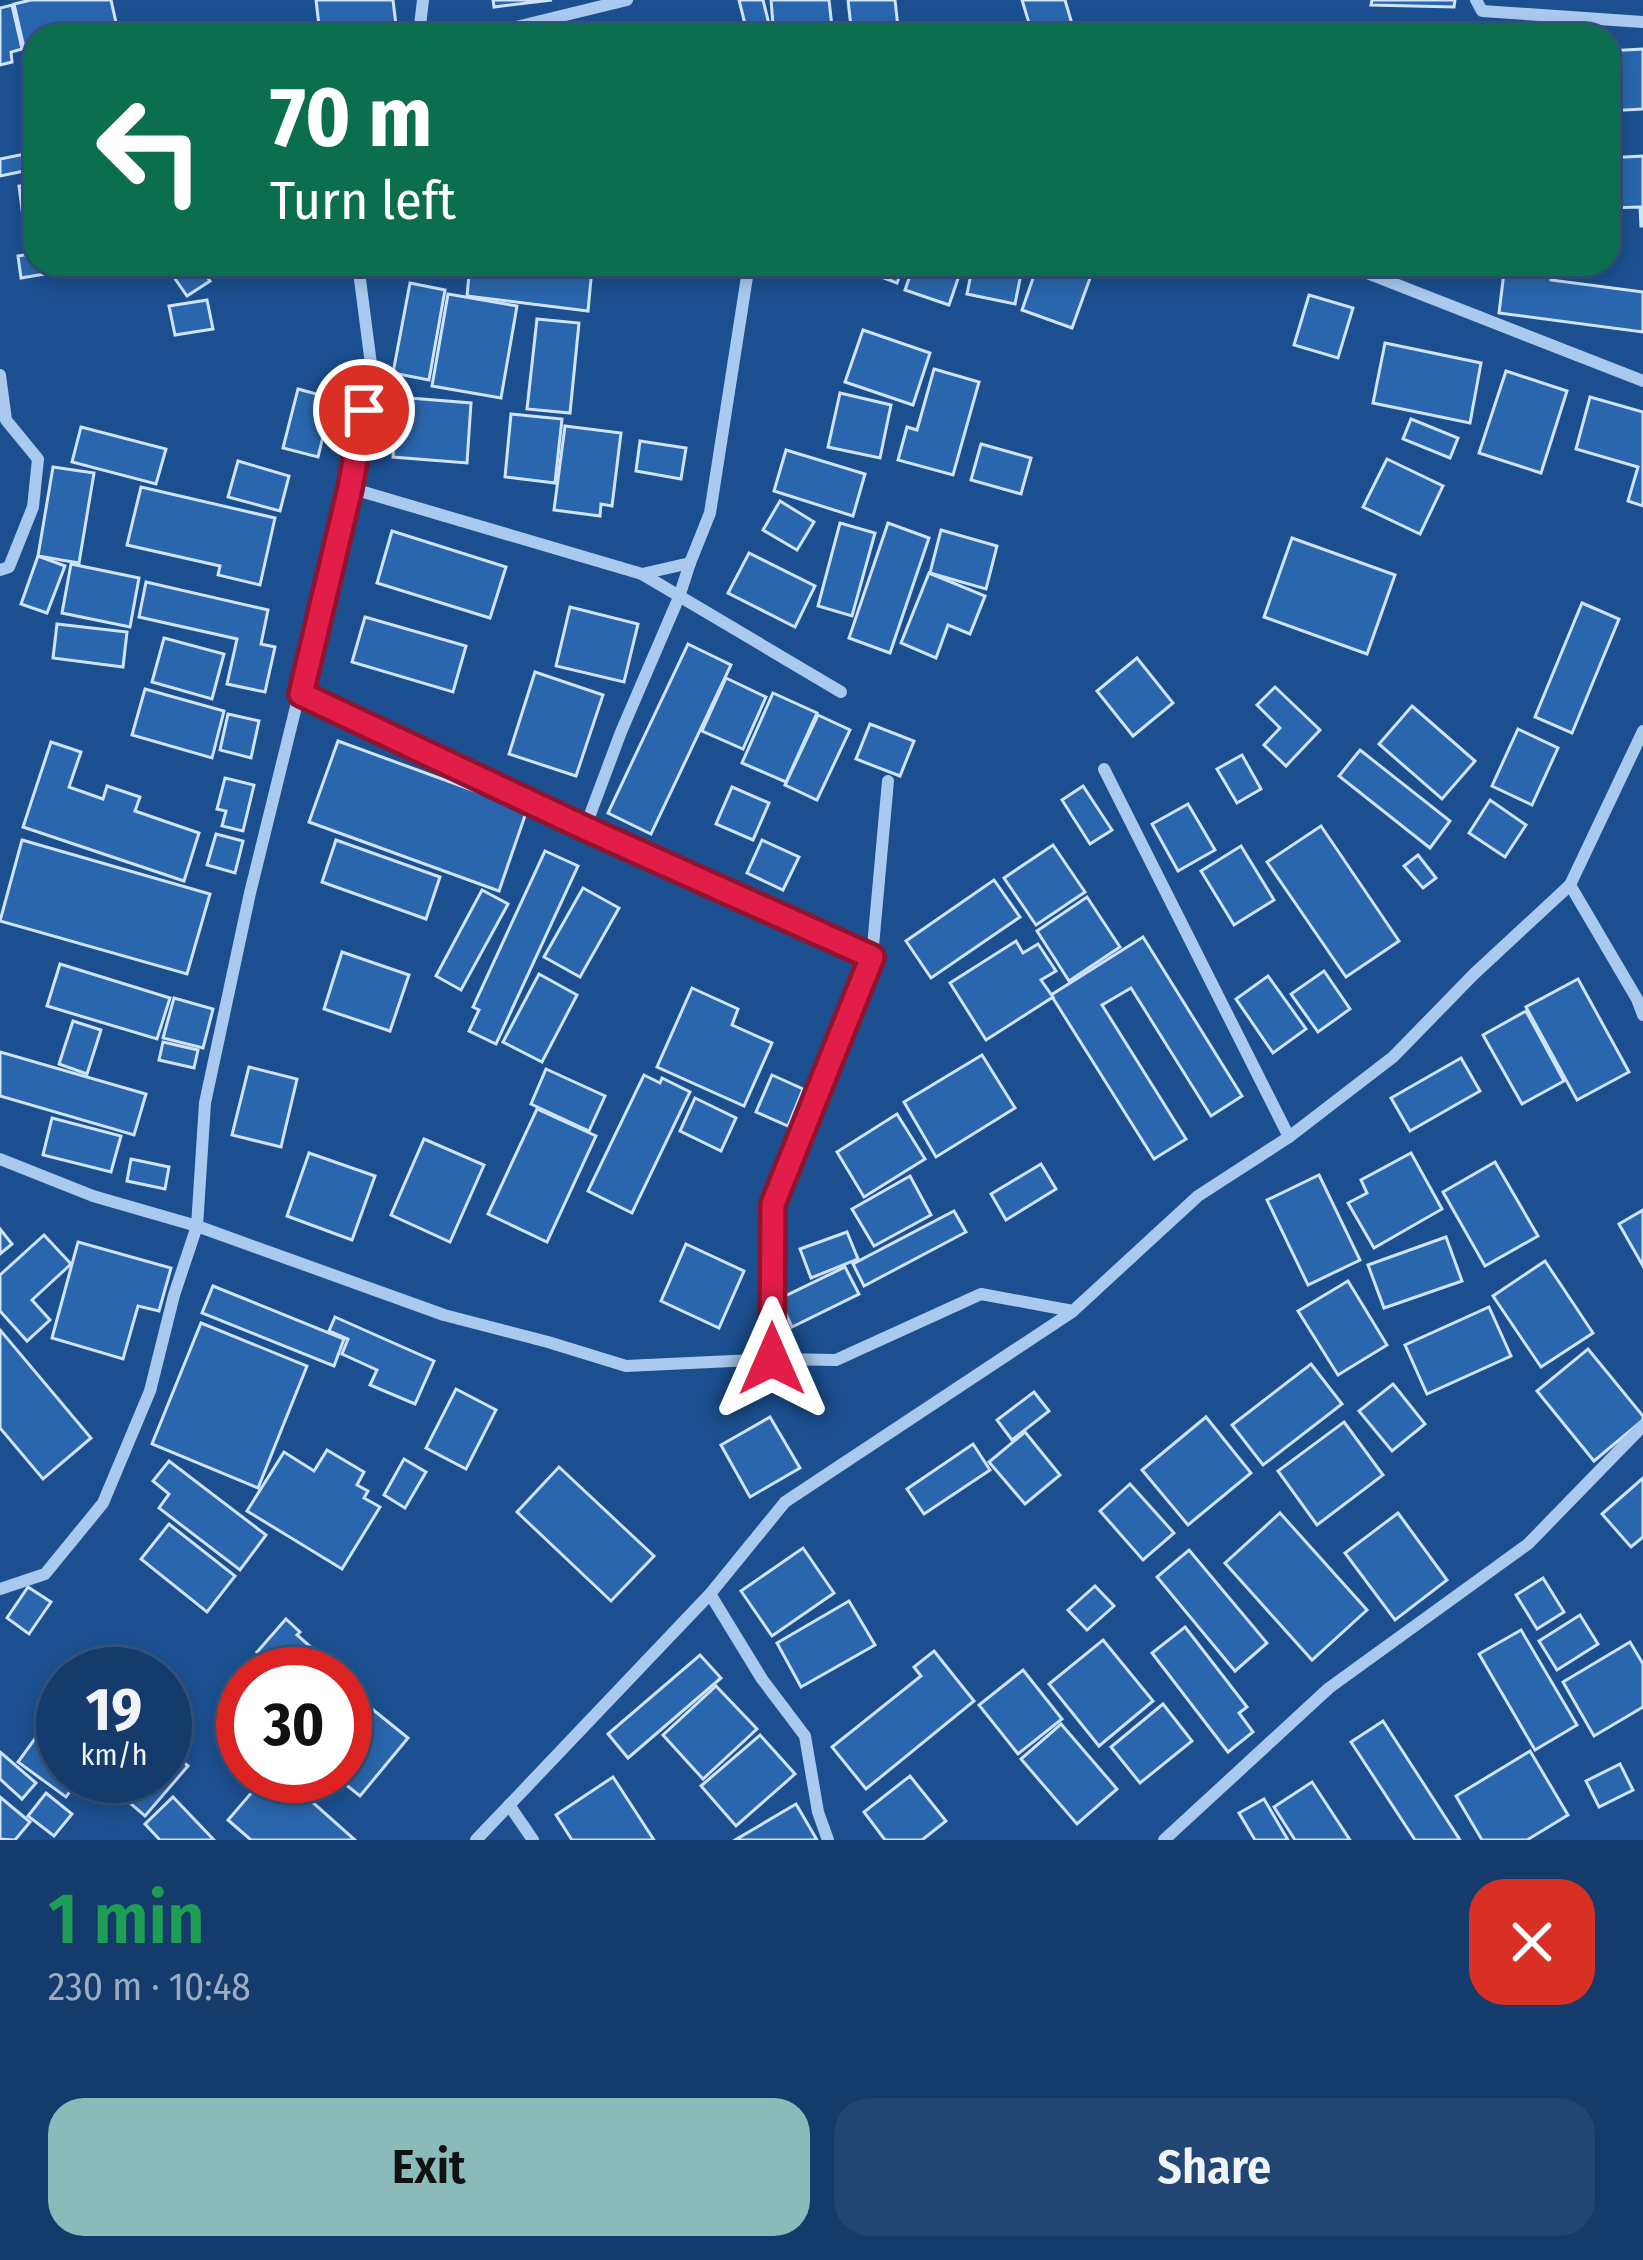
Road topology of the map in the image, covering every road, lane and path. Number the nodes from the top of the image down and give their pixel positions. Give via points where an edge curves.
1 (627, 0) edge
2 (1476, 0) edge
3 (1643, 22) edge
4 (528, 24) edge
5 (360, 276) edge
6 (747, 276) edge
7 (1375, 276) edge
8 (0, 375) edge
9 (1643, 381) edge
10 (350, 488) junction
11 (690, 563) junction
12 (0, 570) edge
13 (642, 574) junction
14 (679, 597) junction
15 (841, 692) dead end
16 (301, 694) junction
17 (1643, 731) edge
18 (1103, 769) dead end
19 (888, 781) dead end
20 (585, 828) junction
21 (1570, 884) junction
22 (872, 957) junction
23 (1643, 1015) edge
24 (1289, 1137) junction
25 (0, 1159) edge
26 (196, 1226) junction
27 (1073, 1311) junction
28 (772, 1359) junction
29 (1643, 1426) edge
30 (0, 1589) edge
31 (710, 1594) junction
32 (509, 1805) junction
33 (476, 1840) edge
34 (532, 1840) edge
35 (828, 1840) edge
36 (1164, 1840) edge

1 - 4 street
2 - 3 street via 1482,11
5 - 10 street via 372,372
6 - 11 street via 710,513
7 - 9 street
8 - 12 street via 6,420 38,459 32,507 9,567
10 - 13 street
10 - 16 street
11 - 13 street
11 - 14 street
13 - 14 street
14 - 15 street
14 - 20 street
16 - 20 street
16 - 26 street via 205,1103
17 - 21 street
18 - 24 street
19 - 22 street
20 - 22 street
21 - 23 street
21 - 24 street via 1393,1057
22 - 28 street via 773,1204
24 - 27 street via 1198,1196
25 - 26 street
26 - 28 street via 443,1315 626,1366
26 - 30 street via 150,1390 103,1503 44,1574
27 - 28 street via 981,1294 836,1360
27 - 31 street via 785,1502
29 - 36 street via 1528,1544 1329,1688
31 - 32 street
31 - 35 street via 805,1736
32 - 33 street
32 - 34 street

